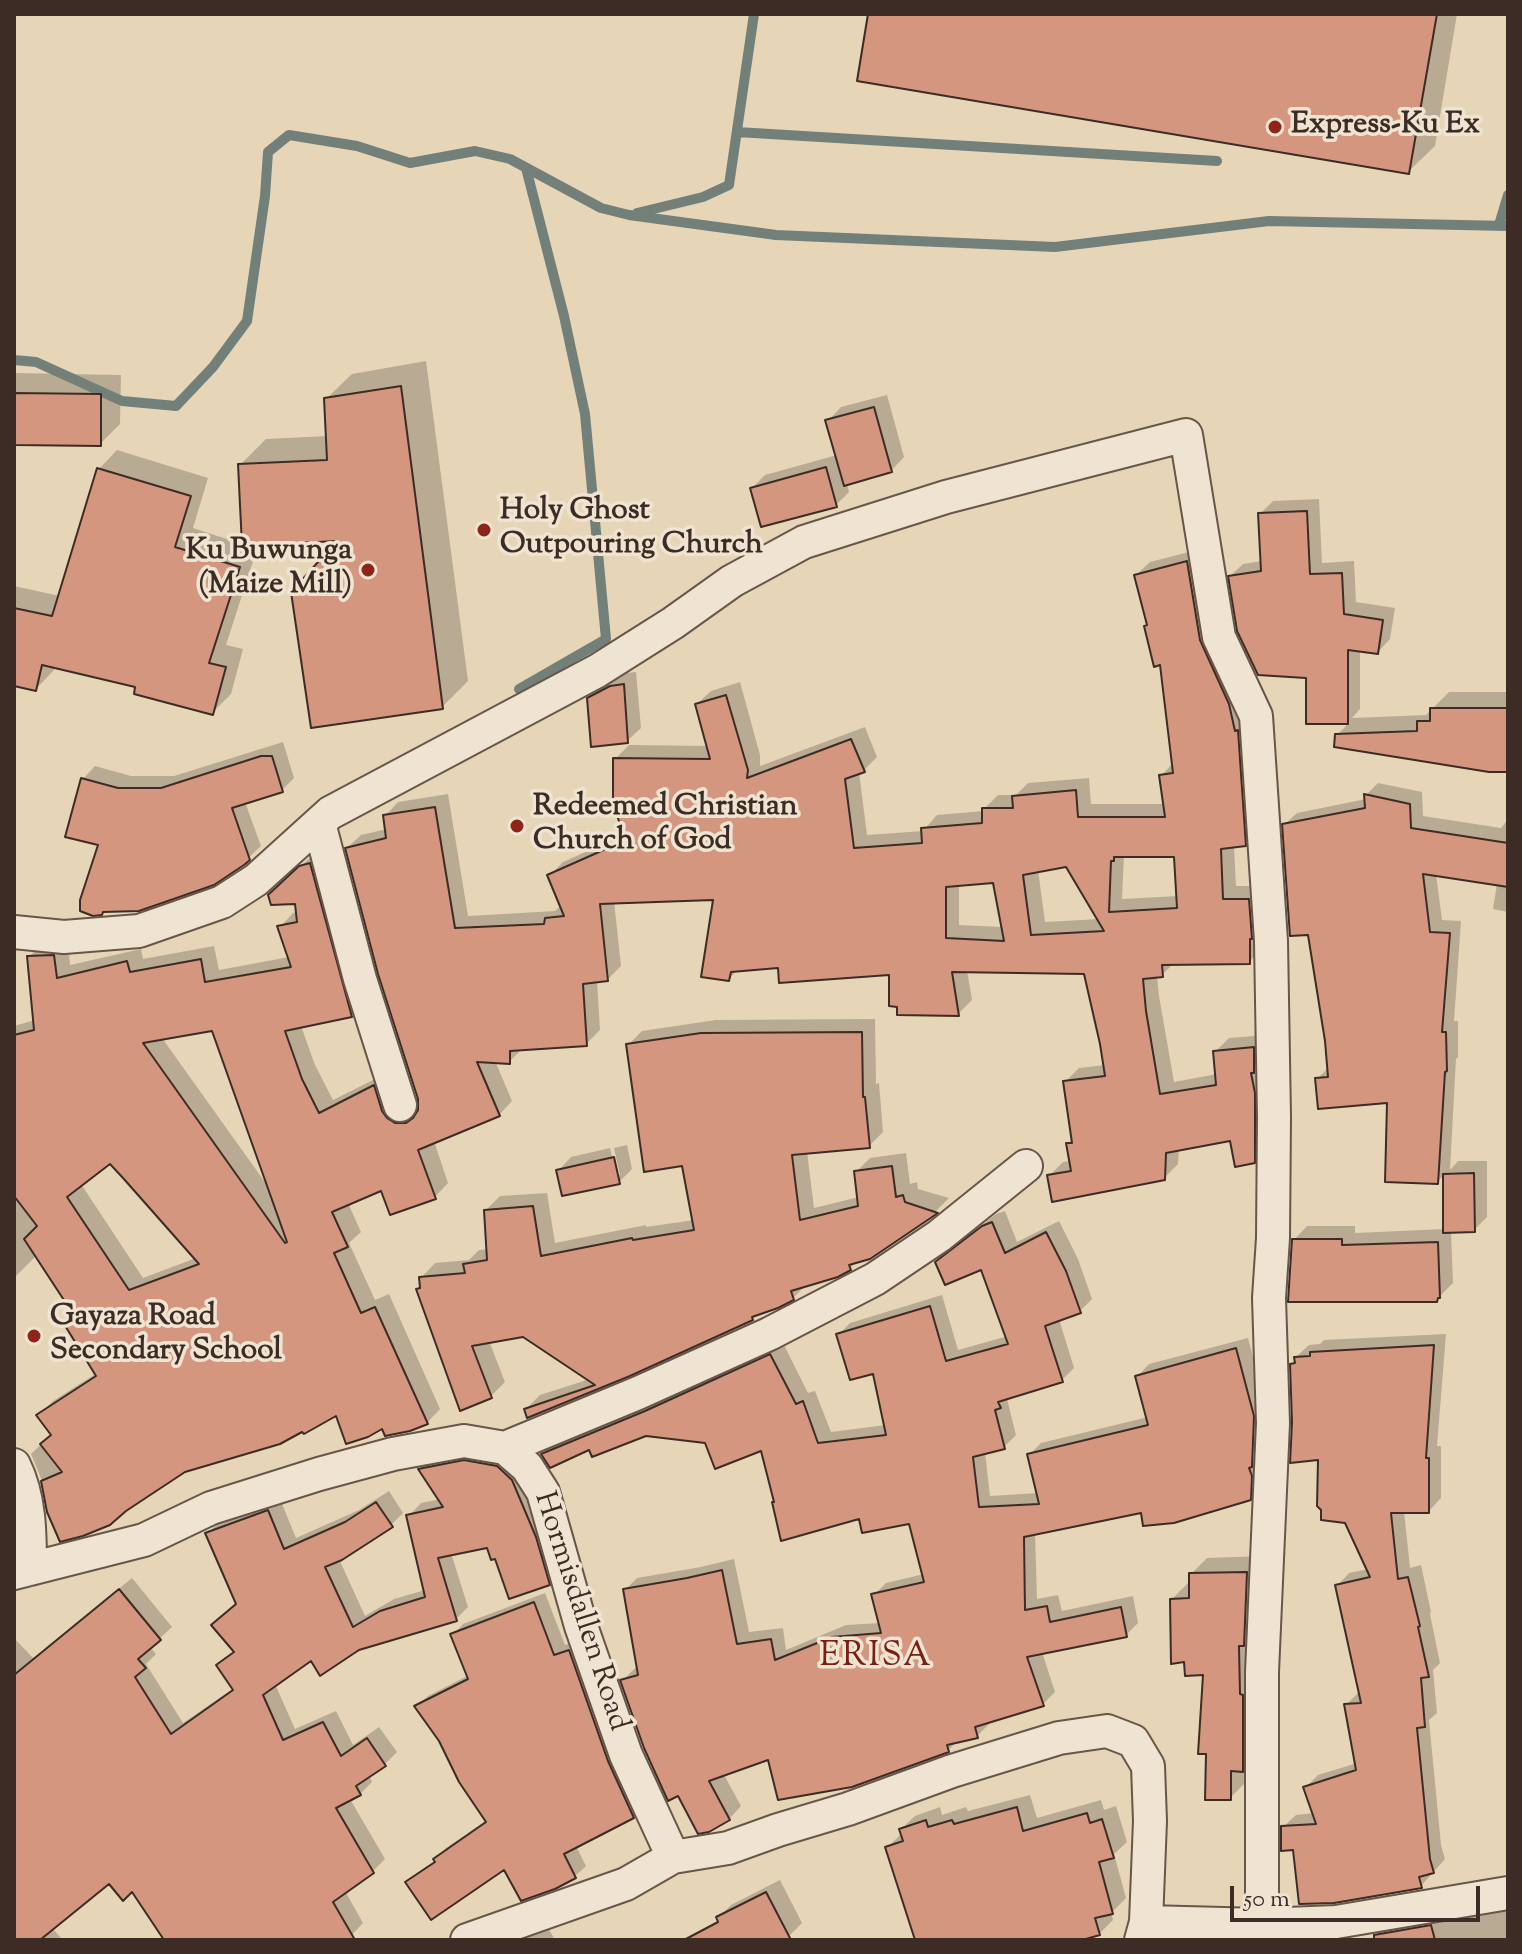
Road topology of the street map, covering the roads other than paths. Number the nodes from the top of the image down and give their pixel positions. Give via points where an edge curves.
1 (319, 823) junction
2 (14, 932) edge
3 (400, 1105) dead end
4 (1026, 1166) dead end
5 (505, 1448) junction
6 (14, 1465) edge
7 (22, 1571) edge
8 (673, 1857) junction
9 (1508, 1893) edge
10 (1262, 1925) junction
11 (1144, 1931) edge
12 (467, 1940) edge

1 - 2 street via 256,880 222,902 139,931 64,937
1 - 3 street
1 - 10 street via 597,671 732,581 804,542 946,497 1186,435 1219,637 1256,716 1271,941 1273,1423 1262,1672
4 - 5 street via 875,1279 756,1340
5 - 7 street via 464,1441 393,1454 211,1508 144,1540
5 - 8 street, Hormisdallen Road via 527,1467 543,1492 581,1626 626,1755
6 - 7 street via 30,1528
8 - 11 street via 728,1848 952,1771 1059,1738 1107,1731 1133,1741 1148,1766
8 - 12 street via 626,1884
9 - 10 street via 1336,1922
10 - 11 street

